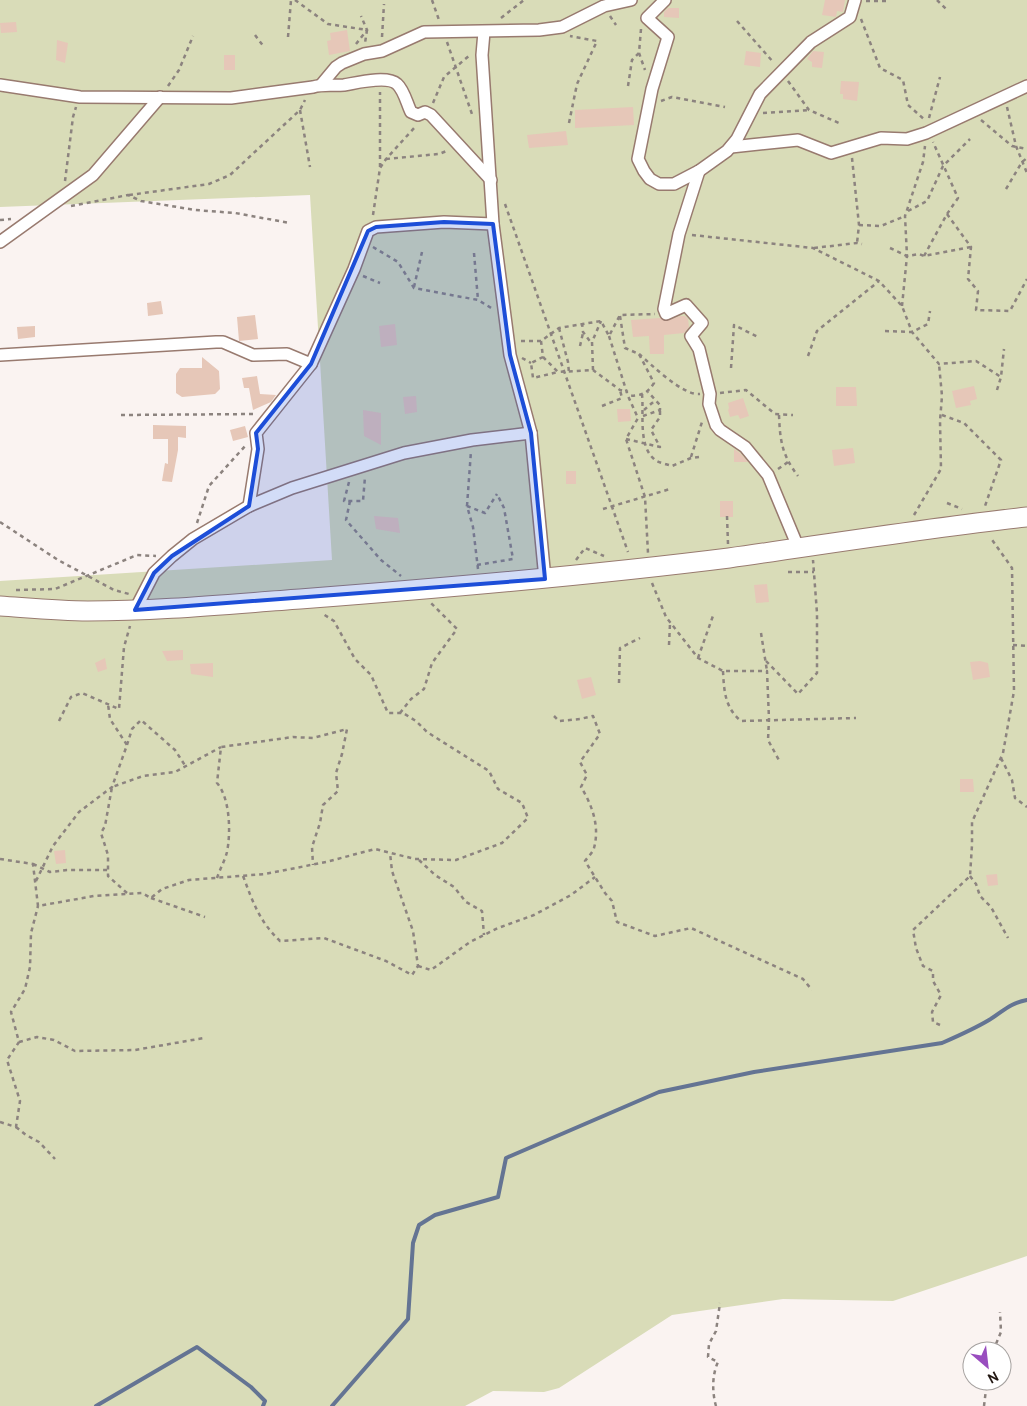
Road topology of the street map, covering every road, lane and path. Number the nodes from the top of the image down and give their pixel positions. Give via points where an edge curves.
1 (291, 0) edge
2 (295, 0) edge
3 (432, 0) edge
4 (517, 0) edge
5 (524, 0) edge
6 (632, 0) edge
7 (665, 0) edge
8 (937, 0) edge
9 (854, 1) edge
10 (887, 1) edge
11 (516, 7) junction
12 (947, 10) dead end
13 (850, 17) junction
14 (640, 25) dead end
15 (442, 28) dead end
16 (484, 32) junction
17 (255, 35) dead end
18 (193, 36) dead end
19 (288, 37) dead end
20 (445, 37) dead end
21 (597, 41) dead end
22 (264, 47) dead end
23 (639, 53) junction
24 (364, 54) junction
25 (940, 77) dead end
26 (377, 80) junction
27 (0, 85) edge
28 (317, 86) junction
29 (628, 86) dead end
30 (1027, 86) edge
31 (652, 89) junction
32 (1004, 96) junction
33 (80, 97) junction
34 (160, 97) junction
35 (649, 105) junction
36 (725, 107) dead end
37 (300, 110) junction
38 (809, 110) dead end
39 (972, 112) junction
40 (750, 113) junction
41 (475, 122) dead end
42 (569, 123) dead end
43 (926, 133) junction
44 (970, 139) dead end
45 (852, 146) junction
46 (1016, 146) junction
47 (460, 147) junction
48 (731, 147) junction
49 (1027, 149) edge
50 (1027, 158) edge
51 (386, 159) dead end
52 (1022, 162) junction
53 (382, 164) dead end
54 (943, 166) junction
55 (310, 167) dead end
56 (380, 168) junction
57 (699, 170) junction
58 (1027, 173) edge
59 (490, 180) junction
60 (1006, 188) dead end
61 (128, 195) junction
62 (502, 196) dead end
63 (62, 197) junction
64 (45, 210) junction
65 (906, 212) junction
66 (946, 214) junction
67 (905, 216) junction
68 (290, 223) dead end
69 (493, 224) junction
70 (859, 225) junction
71 (371, 228) junction
72 (679, 234) junction
73 (0, 242) edge
74 (858, 243) junction
75 (862, 244) dead end
76 (971, 247) junction
77 (813, 248) junction
78 (890, 248) dead end
79 (422, 252) dead end
80 (474, 253) dead end
81 (386, 254) dead end
82 (907, 256) junction
83 (924, 256) junction
84 (354, 269) junction
85 (1027, 279) edge
86 (880, 281) junction
87 (380, 283) dead end
88 (414, 288) junction
89 (902, 306) junction
90 (930, 311) dead end
91 (666, 314) junction
92 (620, 315) junction
93 (601, 320) junction
94 (582, 323) junction
95 (559, 328) junction
96 (885, 330) dead end
97 (584, 332) junction
98 (912, 332) junction
99 (609, 336) junction
100 (758, 337) dead end
101 (541, 341) junction
102 (592, 344) junction
103 (580, 346) dead end
104 (1004, 349) dead end
105 (639, 354) junction
106 (0, 355) edge
107 (510, 356) junction
108 (808, 356) dead end
109 (543, 357) junction
110 (311, 364) junction
111 (939, 364) junction
112 (731, 368) dead end
113 (593, 370) junction
114 (558, 372) junction
115 (569, 373) junction
116 (1001, 376) junction
117 (620, 390) junction
118 (998, 390) dead end
119 (648, 392) junction
120 (628, 394) junction
121 (642, 394) junction
122 (710, 399) junction
123 (657, 402) junction
124 (602, 406) dead end
125 (643, 410) junction
126 (660, 410) junction
127 (259, 414) dead end
128 (121, 415) dead end
129 (779, 415) junction
130 (793, 415) dead end
131 (942, 415) junction
132 (643, 416) junction
133 (256, 433) junction
134 (531, 433) junction
135 (626, 439) junction
136 (472, 440) junction
137 (645, 444) junction
138 (698, 457) dead end
139 (691, 458) junction
140 (366, 466) junction
141 (353, 470) junction
142 (798, 476) dead end
143 (670, 489) dead end
144 (645, 497) junction
145 (350, 501) junction
146 (249, 506) junction
147 (467, 506) junction
148 (603, 509) dead end
149 (727, 516) dead end
150 (1027, 517) edge
151 (0, 522) edge
152 (980, 522) junction
153 (904, 534) junction
154 (192, 539) junction
155 (805, 547) junction
156 (628, 552) dead end
157 (172, 556) junction
158 (728, 558) junction
159 (478, 565) junction
160 (651, 567) junction
161 (788, 572) dead end
162 (814, 572) junction
163 (88, 576) junction
164 (545, 579) junction
165 (480, 586) junction
166 (418, 590) junction
167 (5, 598) edge
168 (301, 599) junction
169 (138, 603) junction
170 (714, 613) dead end
171 (670, 622) junction
172 (761, 633) dead end
173 (640, 638) dead end
174 (669, 645) dead end
175 (1013, 645) junction
176 (1027, 646) edge
177 (698, 658) junction
178 (766, 662) junction
179 (723, 671) junction
180 (767, 671) junction
181 (619, 683) dead end
182 (108, 704) junction
183 (400, 713) junction
184 (554, 716) dead end
185 (856, 718) dead end
186 (769, 719) junction
187 (59, 721) dead end
188 (127, 745) junction
189 (221, 747) junction
190 (1001, 758) junction
191 (780, 762) dead end
192 (186, 767) junction
193 (112, 787) junction
194 (1027, 807) edge
195 (390, 853) junction
196 (0, 858) edge
197 (418, 859) junction
198 (34, 864) junction
199 (313, 865) junction
200 (42, 867) junction
201 (108, 870) junction
202 (244, 876) junction
203 (970, 876) junction
204 (595, 877) junction
205 (217, 878) junction
206 (35, 882) junction
207 (128, 894) junction
208 (151, 898) junction
209 (38, 906) junction
210 (205, 917) dead end
211 (484, 935) junction
212 (1008, 938) dead end
213 (418, 966) junction
214 (812, 990) dead end
215 (940, 1025) dead end
216 (204, 1038) dead end
217 (19, 1042) junction
218 (0, 1122) edge
219 (16, 1127) junction
220 (55, 1159) dead end
221 (720, 1303) dead end
222 (1000, 1312) dead end
223 (998, 1341) edge
224 (986, 1391) edge
225 (716, 1406) edge
226 (984, 1406) edge

1 - 19 path
2 - 24 path via 328,24 367,30
3 - 15 path
4 - 11 path
5 - 11 path
6 - 16 street via 604,6 562,27
7 - 31 street via 647,18 668,37
8 - 12 path
9 - 10 path
9 - 13 street
11 - 16 path
13 - 25 path via 861,19 880,68 903,80 908,106 928,123
13 - 40 street via 811,42 760,94
14 - 23 path
16 - 24 street via 424,32 382,51
16 - 59 street via 482,56
17 - 22 path
18 - 34 path via 179,70
20 - 41 path
21 - 42 path via 577,84
23 - 29 path via 632,60
23 - 31 path
24 - 28 street via 336,67
26 - 28 street
26 - 47 street via 396,83 411,112 431,115
26 - 56 path via 380,93
27 - 33 street
28 - 34 street via 231,98
28 - 37 path
30 - 32 street
31 - 35 street
32 - 39 street
32 - 46 path
33 - 34 street
33 - 63 path via 73,116
34 - 63 street via 99,169
35 - 36 path via 672,97
35 - 57 street via 638,159 650,180 674,184
37 - 55 path
37 - 61 path via 230,175 209,184
38 - 40 path
39 - 43 street
39 - 46 path
40 - 48 street
43 - 45 street via 907,139 881,138
43 - 54 path via 932,139
43 - 65 path via 923,162
44 - 54 path
45 - 48 street via 831,153 798,140
45 - 70 path
46 - 49 path
46 - 52 path
47 - 51 path via 439,154
47 - 59 street
48 - 57 street
50 - 52 path
52 - 58 path
52 - 60 path
53 - 56 path
54 - 65 path via 927,200
54 - 66 path via 958,198
56 - 71 path
57 - 72 street
59 - 69 street
61 - 64 path
61 - 68 path via 141,201
62 - 156 path
63 - 64 street
64 - 73 street
65 - 67 path
66 - 76 path
66 - 83 path
67 - 70 path via 881,226
67 - 82 path
69 - 71 street via 444,222
69 - 107 street
70 - 74 path
71 - 84 street
72 - 77 path
72 - 91 street via 664,304
74 - 75 path
74 - 77 path
76 - 83 path
76 - 85 path via 968,279 978,291 976,310 1010,311
77 - 86 path
78 - 82 path
79 - 88 path
80 - 88 path via 478,300
81 - 88 path via 398,262
82 - 83 path
82 - 89 path
84 - 87 path
84 - 110 street
86 - 89 path
86 - 108 path via 817,331
89 - 98 path
90 - 98 path via 928,324
91 - 92 path
91 - 122 street via 686,306 702,323 691,336 700,349
92 - 99 path
92 - 105 path via 625,348
93 - 94 path
93 - 99 path
93 - 102 path
94 - 95 path
94 - 97 path
95 - 101 path
95 - 115 path
96 - 98 path
97 - 102 path
97 - 103 path
98 - 111 path
99 - 120 path
100 - 112 path via 734,326
101 - 107 path via 522,340
101 - 109 path
102 - 113 path
104 - 116 path
105 - 119 path via 654,383
105 - 122 path via 669,380 694,395
106 - 110 street via 223,342 253,355 287,354
107 - 134 street
109 - 114 path
109 - 114 path via 531,363 533,378
110 - 133 street
111 - 116 path via 976,361
111 - 131 path
113 - 115 path
113 - 117 path
114 - 115 path
116 - 118 path
117 - 120 path
117 - 124 path via 622,398
119 - 121 path
119 - 123 path
120 - 121 path
120 - 135 path via 638,418
121 - 125 path
122 - 129 path via 746,390
122 - 139 path
122 - 155 street via 716,425 739,442 768,475
123 - 125 path
123 - 126 path
125 - 132 path
126 - 132 path
126 - 137 path via 660,417 651,430 660,447
127 - 128 path
129 - 130 path
129 - 142 path via 780,438 788,462
131 - 152 path via 964,423 1001,460
131 - 153 path via 941,469
132 - 137 path
133 - 146 street via 258,449
133 - 154 path via 209,486
134 - 136 street
134 - 164 street
135 - 137 path
135 - 144 path
136 - 140 street via 404,452
136 - 147 path
137 - 139 path via 654,459 672,466
138 - 139 path
140 - 141 street
140 - 145 path via 363,501
141 - 145 path via 344,501
141 - 146 street via 292,488
143 - 144 path
144 - 148 path
144 - 160 path
145 - 166 path via 346,520 381,560
146 - 154 street
147 - 159 path
147 - 159 path via 485,513 498,494 504,508 513,559
149 - 158 path
150 - 152 main road
151 - 163 path
152 - 153 main road
152 - 175 path via 1012,568
153 - 155 main road
154 - 157 street
155 - 158 main road
155 - 162 path
157 - 163 path via 137,555
157 - 169 street via 154,573
158 - 160 main road
159 - 165 path
160 - 164 main road
160 - 171 path via 651,581
161 - 162 path
162 - 178 path via 817,673 798,694
163 - 167 path via 54,590
163 - 169 path
164 - 165 main road
165 - 166 main road
166 - 168 main road
166 - 183 path via 456,629 432,663 424,688
167 - 169 main road via 85,611
168 - 169 main road
168 - 183 path via 334,621 355,659 371,675 388,713
169 - 182 path via 124,647 118,709
170 - 177 path
171 - 174 path
171 - 177 path
172 - 178 path
173 - 181 path via 620,648
175 - 176 path
175 - 190 path via 1014,691
177 - 179 path
178 - 180 path
179 - 180 path
179 - 186 path via 724,690 732,714 741,721
180 - 186 path
182 - 187 path via 82,693 71,697
182 - 188 path via 110,719
183 - 197 path via 489,771 498,789 522,802 528,818 502,843 456,860
184 - 204 path via 559,720 593,716 600,734 580,762 587,775 581,787 596,820 594,850 585,860
185 - 186 path
186 - 191 path via 768,740
188 - 192 path via 132,729 141,720 176,750
188 - 193 path
189 - 192 path
189 - 199 path via 293,737 313,738 347,729 336,773 338,791 324,805 312,847
189 - 205 path via 217,783 229,811 227,851
190 - 194 path via 1012,780 1015,798
190 - 203 path via 972,822
192 - 193 path via 175,772 143,776
193 - 200 path via 79,812 52,846
193 - 201 path via 101,833 108,855
195 - 197 path
195 - 199 path via 375,849
195 - 213 path via 392,871 414,931
196 - 198 path
197 - 211 path via 454,887 466,902 482,910
198 - 200 path
198 - 206 path
199 - 202 path
200 - 201 path via 50,872
200 - 206 path
201 - 207 path via 108,876
202 - 205 path
202 - 213 path via 256,909 280,941 324,938 386,961 412,975
203 - 212 path
203 - 215 path via 913,930 923,966 933,971 933,981 941,995 932,1012 933,1022
204 - 211 path via 571,895 534,915
204 - 214 path via 612,901 616,922 655,936 691,928 803,979
205 - 208 path via 189,880 162,889
206 - 209 path
207 - 208 path via 142,892
207 - 209 path via 94,896
208 - 210 path
209 - 217 path via 31,933 30,968 25,989 11,1012
211 - 213 path via 431,970
216 - 217 path via 135,1050 75,1051 54,1040 37,1037
217 - 219 path via 7,1060 20,1101
218 - 219 path
219 - 220 path
221 - 225 path via 716,1331 708,1344 708,1357 718,1362 714,1371 713,1398
222 - 223 path via 1001,1332
224 - 226 path

